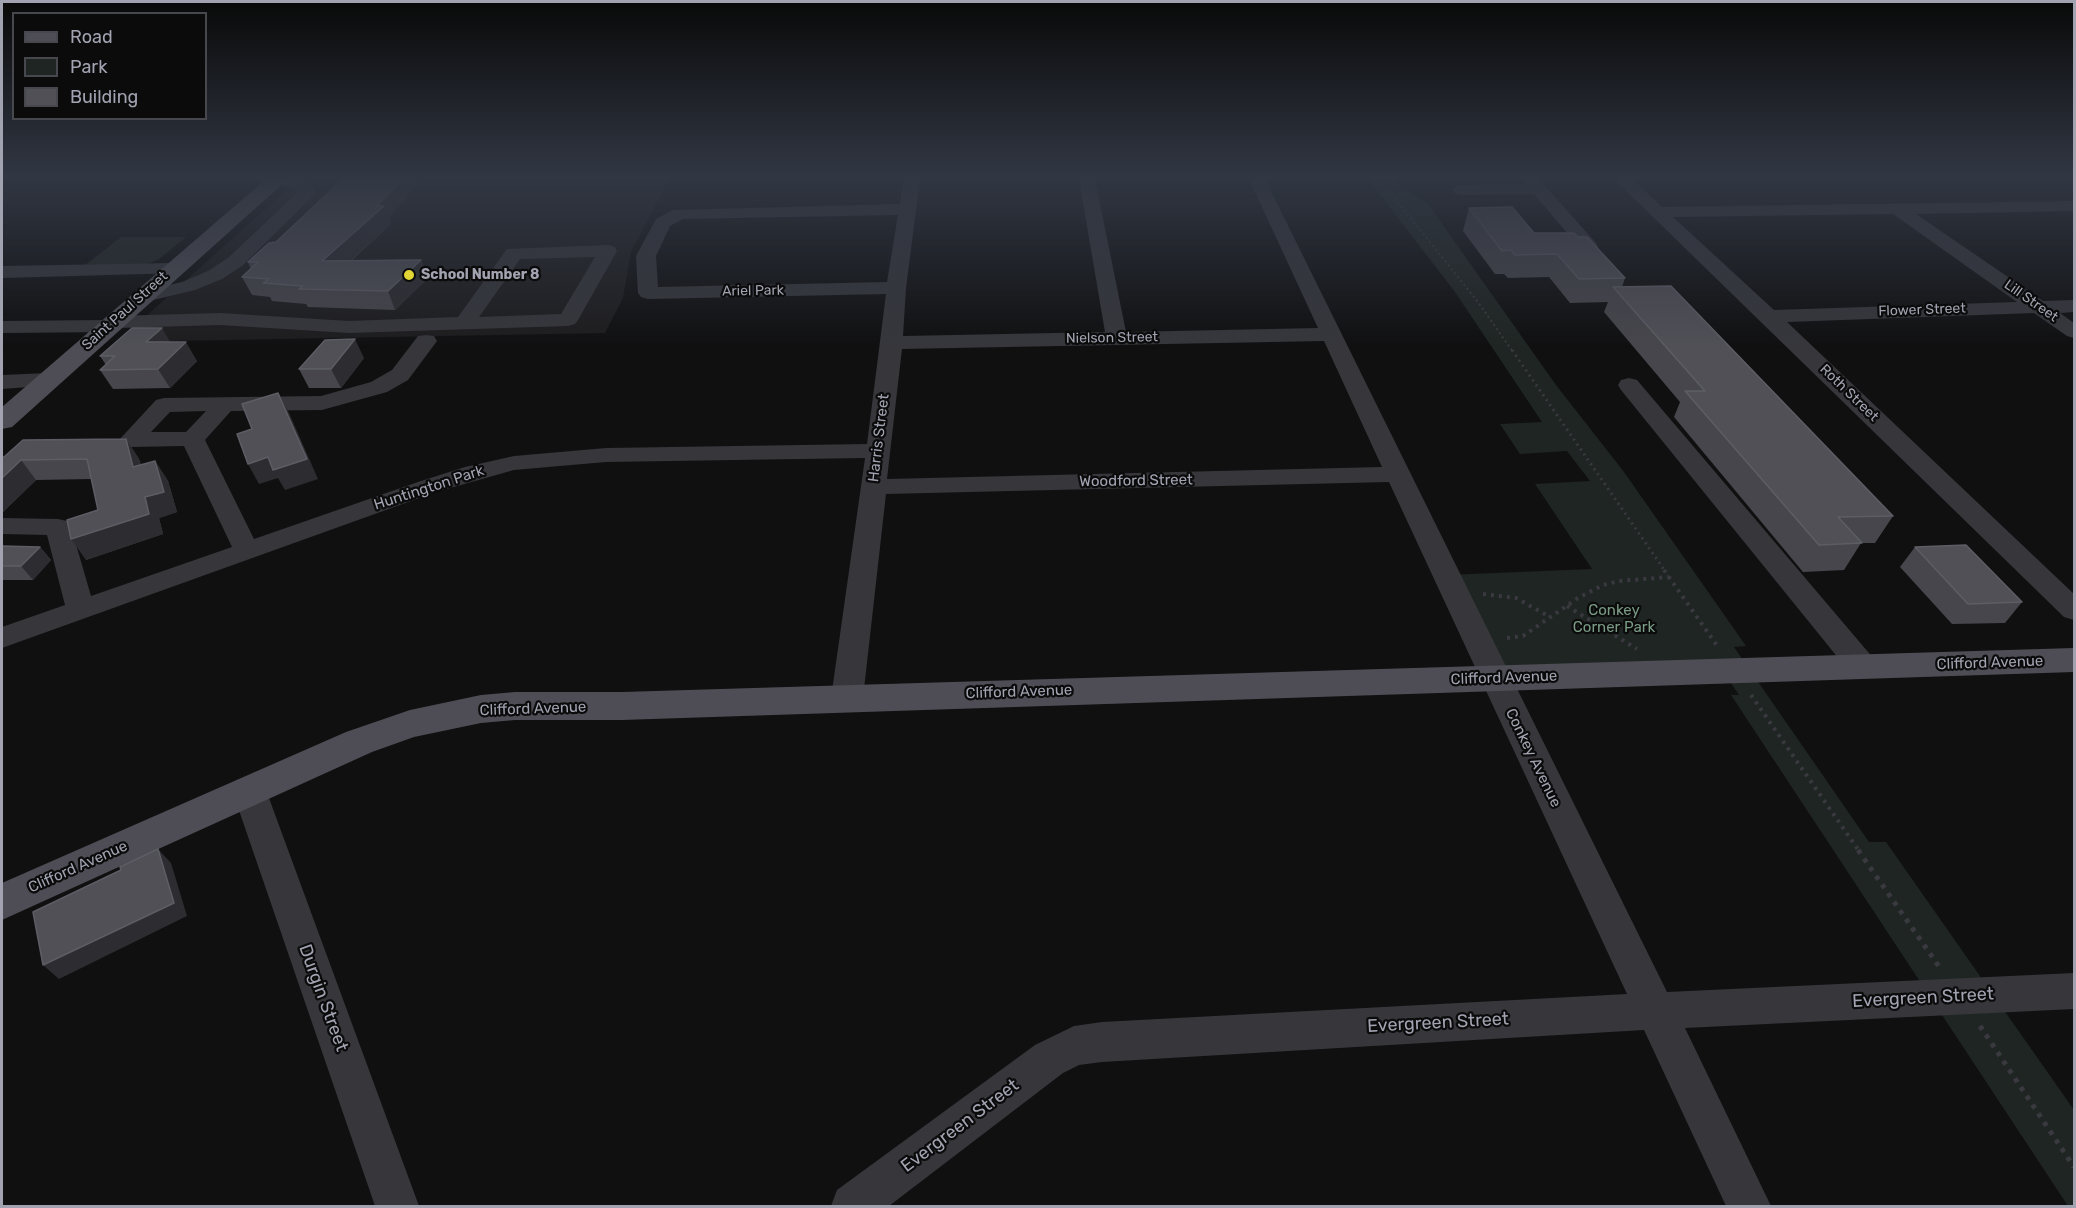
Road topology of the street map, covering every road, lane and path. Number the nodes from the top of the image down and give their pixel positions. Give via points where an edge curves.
1 (212, 235) edge
2 (263, 235) edge
3 (655, 235) edge
4 (904, 235) edge
5 (1098, 235) edge
6 (1284, 235) edge
7 (1573, 235) edge
8 (1683, 235) edge
9 (1936, 235) edge
10 (1551, 241) edge
11 (173, 269) junction
12 (2, 272) edge
13 (896, 288) junction
14 (141, 297) junction
15 (2039, 306) junction
16 (2074, 306) edge
17 (1769, 316) junction
18 (464, 323) junction
19 (111, 324) junction
20 (2, 327) edge
21 (2074, 332) edge
22 (1331, 334) junction
23 (1117, 338) junction
24 (426, 341) dead end
25 (892, 343) junction
26 (48, 380) junction
27 (2, 382) edge
28 (1629, 385) dead end
29 (225, 404) junction
30 (2, 421) edge
31 (193, 438) junction
32 (878, 451) junction
33 (1399, 474) junction
34 (873, 487) junction
35 (2, 526) edge
36 (248, 551) junction
37 (1670, 577) dead end
38 (1456, 595) junction
39 (1567, 605) junction
40 (81, 610) junction
41 (2074, 610) edge
42 (1551, 617) junction
43 (2, 638) edge
44 (1476, 638) junction
45 (2074, 660) edge
46 (1863, 667) junction
47 (1651, 673) junction
48 (1495, 678) junction
49 (848, 698) junction
50 (249, 790) junction
51 (2, 902) edge
52 (2074, 991) edge
53 (1655, 1011) junction
54 (397, 1206) edge
55 (853, 1206) edge
56 (1749, 1206) edge

1 - 11 main road, Saint Paul Street
2 - 14 street via 235,262 214,275 188,286
3 - 13 street, Ariel Park via 645,255 648,293
4 - 13 street, Harris Street
5 - 23 street
6 - 22 street, Conkey Avenue
7 - 10 street
8 - 17 street, Roth Street
9 - 15 street, Lill Street
11 - 12 street
11 - 14 main road, Saint Paul Street
13 - 25 street, Harris Street
14 - 19 main road, Saint Paul Street
15 - 16 street, Flower Street
15 - 17 street, Flower Street
15 - 21 street, Lill Street
17 - 41 street, Roth Street
18 - 18 street via 568,320 608,251 514,253
18 - 19 street via 349,327 220,319
19 - 20 street
19 - 26 main road, Saint Paul Street
22 - 23 street, Nielson Street
22 - 33 street, Conkey Avenue
23 - 25 street, Nielson Street
24 - 29 street via 400,375 366,392 322,403
25 - 32 street, Harris Street
26 - 27 street
26 - 30 main road, Saint Paul Street
28 - 46 street
29 - 31 street
29 - 31 street via 164,405 131,440
31 - 36 street
32 - 34 street, Harris Street
32 - 36 street, Huntington Park via 606,455 514,463 427,487
33 - 34 street, Woodford Street
33 - 38 street, Conkey Avenue
34 - 49 street, Harris Street
35 - 40 street via 58,527
36 - 40 street, Huntington Park
37 - 39 path via 1603,585
38 - 42 path via 1503,595 1527,602
38 - 44 street, Conkey Avenue
39 - 42 path
39 - 47 path via 1635,647
40 - 43 street, Huntington Park
42 - 44 path via 1524,636
44 - 48 street, Conkey Avenue
45 - 46 main road, Clifford Avenue
46 - 47 main road, Clifford Avenue
47 - 48 main road, Clifford Avenue
48 - 49 main road, Clifford Avenue
48 - 53 street, Conkey Avenue
49 - 50 main road, Clifford Avenue via 481,710 410,724
50 - 51 main road, Clifford Avenue
50 - 54 street, Durgin Street
52 - 53 street, Evergreen Street
53 - 55 street, Evergreen Street via 1074,1046 1050,1059
53 - 56 street, Conkey Avenue

